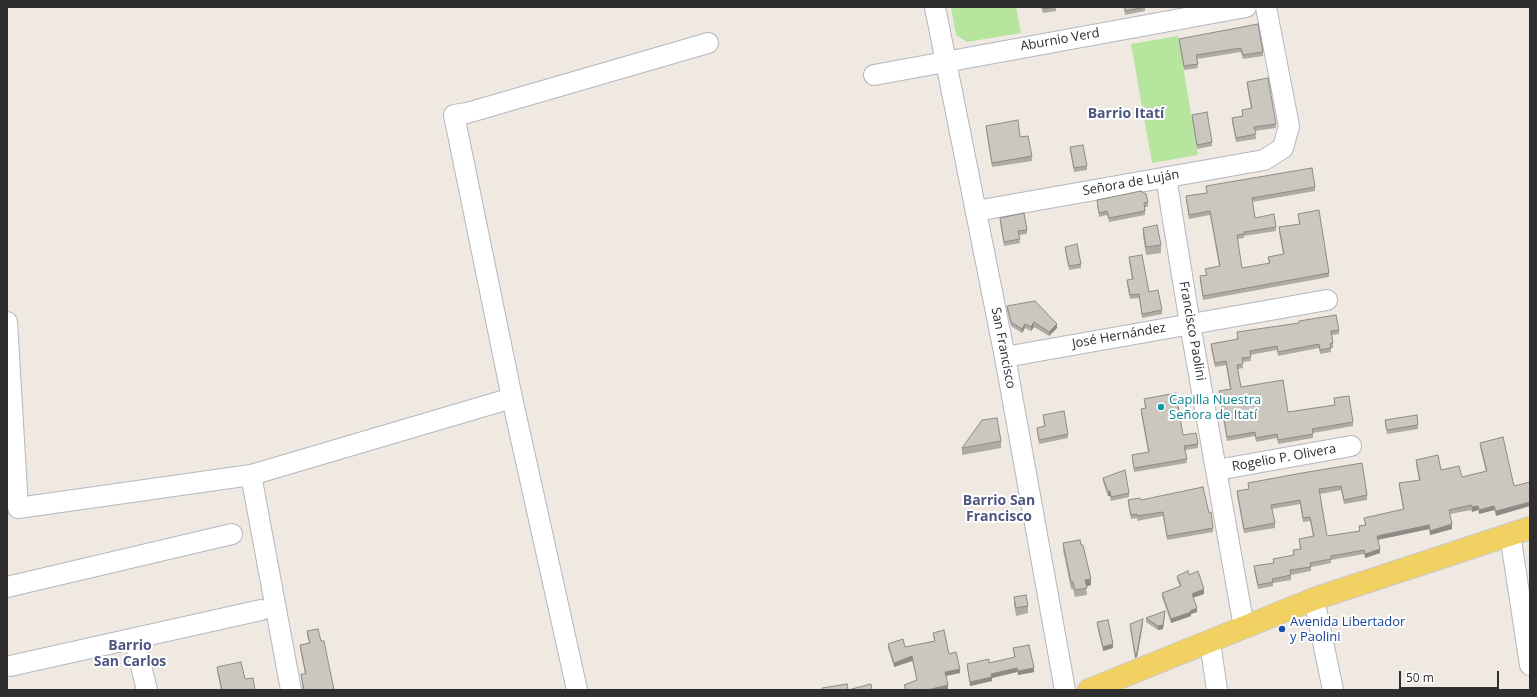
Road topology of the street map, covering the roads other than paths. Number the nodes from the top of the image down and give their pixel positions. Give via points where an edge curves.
1 (935, 7) edge
2 (1246, 7) edge
3 (1266, 7) edge
4 (708, 43) dead end
5 (946, 61) junction
6 (874, 75) dead end
7 (1166, 177) junction
8 (976, 211) junction
9 (1327, 300) dead end
10 (7, 322) edge
11 (1190, 324) junction
12 (1005, 356) junction
13 (512, 398) junction
14 (1351, 446) dead end
15 (1217, 470) junction
16 (251, 475) junction
17 (1520, 531) edge
18 (232, 534) dead end
19 (7, 587) edge
20 (1314, 599) junction
21 (261, 610) dead end
22 (1244, 627) junction
23 (134, 638) junction
24 (1210, 642) junction
25 (1530, 665) edge
26 (10, 666) dead end
27 (1114, 685) edge
28 (147, 690) edge
29 (291, 690) edge
30 (577, 690) edge
31 (1065, 690) edge
32 (1089, 690) edge
33 (1217, 690) edge
34 (1333, 690) edge

1 - 5 street, San Francisco
2 - 5 street, Aburnio Verd
3 - 7 street, Señora de Luján via 1288,126 1284,148 1264,160
4 - 13 street via 454,115
5 - 6 street, Aburnio Verd
5 - 8 street, San Francisco
7 - 8 street, Señora de Luján
7 - 11 street, Francisco Paolini
8 - 12 street, San Francisco
9 - 11 street, José Hernández
10 - 16 street via 18,508
11 - 12 street, José Hernández
11 - 15 street, Francisco Paolini
12 - 31 street, San Francisco
13 - 16 street
13 - 30 street
14 - 15 street, Rogelio P. Olivera
15 - 22 street, Francisco Paolini
16 - 29 street
17 - 20 main road
17 - 25 street
18 - 19 street
20 - 22 main road
20 - 34 street
21 - 23 street
22 - 24 main road
23 - 26 street
23 - 28 street
24 - 27 main road
24 - 33 street
27 - 32 main road

